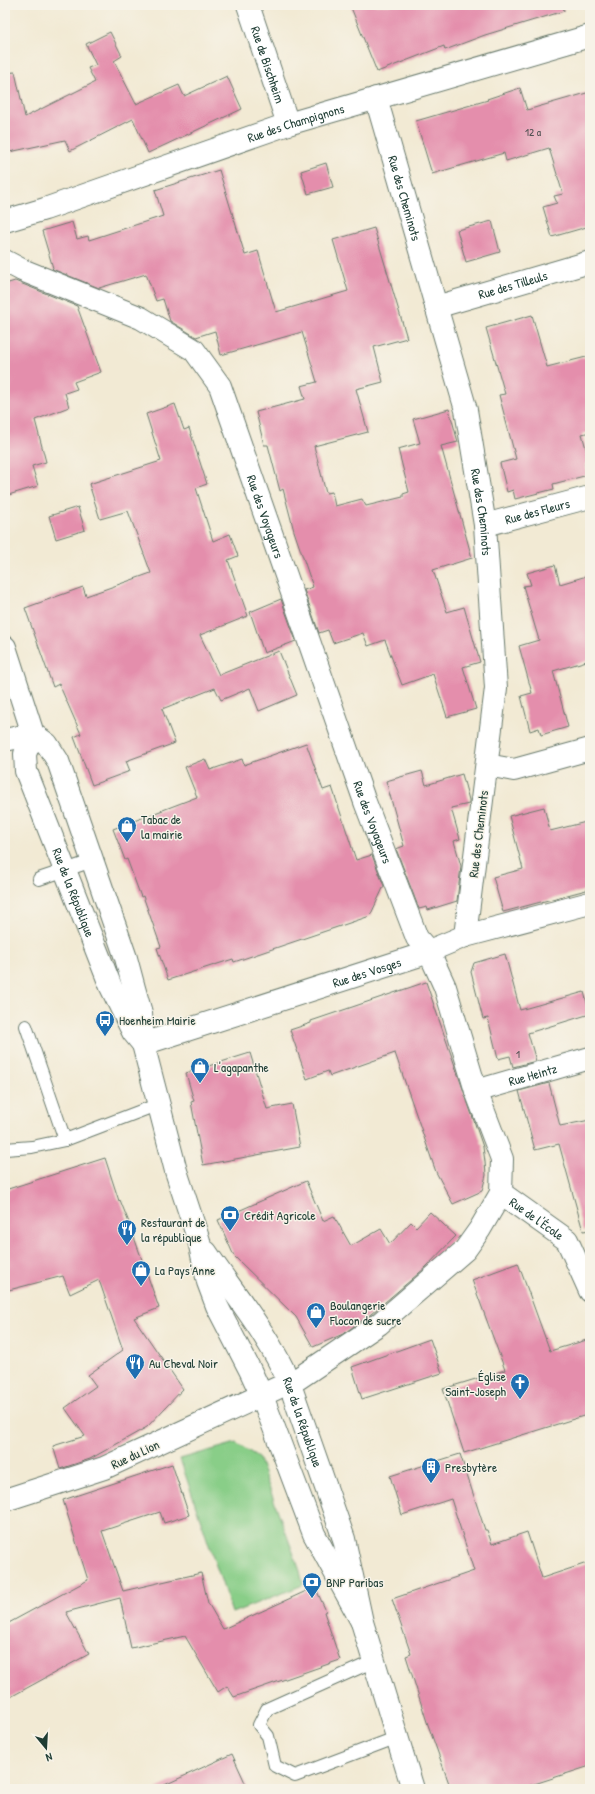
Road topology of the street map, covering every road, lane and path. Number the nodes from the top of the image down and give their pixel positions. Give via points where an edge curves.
1 (248, 5) edge
2 (590, 36) edge
3 (376, 98) junction
4 (288, 124) junction
5 (5, 221) edge
6 (5, 261) edge
7 (590, 262) edge
8 (436, 307) junction
9 (590, 497) edge
10 (485, 525) junction
11 (5, 647) edge
12 (33, 734) junction
13 (5, 740) edge
14 (590, 749) edge
15 (487, 765) junction
16 (92, 861) junction
17 (65, 871) junction
18 (39, 880) dead end
19 (590, 903) edge
20 (465, 936) junction
21 (429, 952) junction
22 (26, 1026) dead end
23 (143, 1044) junction
24 (590, 1058) edge
25 (476, 1091) junction
26 (160, 1104) junction
27 (65, 1140) junction
28 (5, 1149) edge
29 (501, 1193) junction
30 (199, 1241) junction
31 (590, 1291) edge
32 (289, 1382) junction
33 (262, 1396) junction
34 (5, 1500) edge
35 (362, 1622) junction
36 (374, 1661) junction
37 (398, 1737) junction
38 (413, 1789) edge

1 - 4 street, Rue de Bischheim
2 - 3 street, Rue des Champignons
3 - 4 street, Rue des Champignons
3 - 8 street, Rue des Cheminots
4 - 5 street, Rue des Champignons
6 - 21 street, Rue des Voyageurs via 141,318 194,350 220,386 365,802 417,938
7 - 8 street, Rue des Tilleuls
8 - 10 street, Rue des Cheminots via 466,410
9 - 10 street, Rue des Fleurs
10 - 15 street, Rue des Cheminots via 496,688
11 - 12 street
12 - 13 street
12 - 16 street, Rue de la République via 47,744 58,761
12 - 17 street, Rue de la République via 26,754 26,771
14 - 15 street via 514,770
15 - 20 street, Rue des Cheminots
16 - 17 lane
16 - 23 street, Rue de la République via 134,988
17 - 18 lane
17 - 23 street, Rue de la République via 114,993 133,1032
19 - 20 street, Rue des Vosges
20 - 21 street, Rue des Vosges
21 - 23 street, Rue des Vosges
21 - 25 street, Rue des Voyageurs via 445,987
22 - 27 lane
23 - 26 street, Rue de la République
24 - 25 street, Rue Heintz
25 - 29 street, Rue des Voyageurs via 502,1159
26 - 27 lane
26 - 30 street, Rue de la République via 176,1171
27 - 28 lane via 32,1147
29 - 31 street, Rue de l'École via 567,1240
29 - 32 street, Rue des Voyageurs via 465,1250 379,1324
30 - 32 street, Rue de la République via 265,1335
30 - 33 street, Rue de la République via 208,1282 217,1306
32 - 33 street, Rue des Voyageurs
32 - 35 street, Rue de la République via 344,1539
33 - 34 street, Rue du Lion via 104,1468
33 - 35 street, Rue de la République via 314,1534
35 - 36 street, Rue de la République
36 - 37 street, Rue de la République
36 - 37 lane via 267,1709 259,1725 268,1736 275,1766 295,1776
37 - 38 street, Rue de la République

